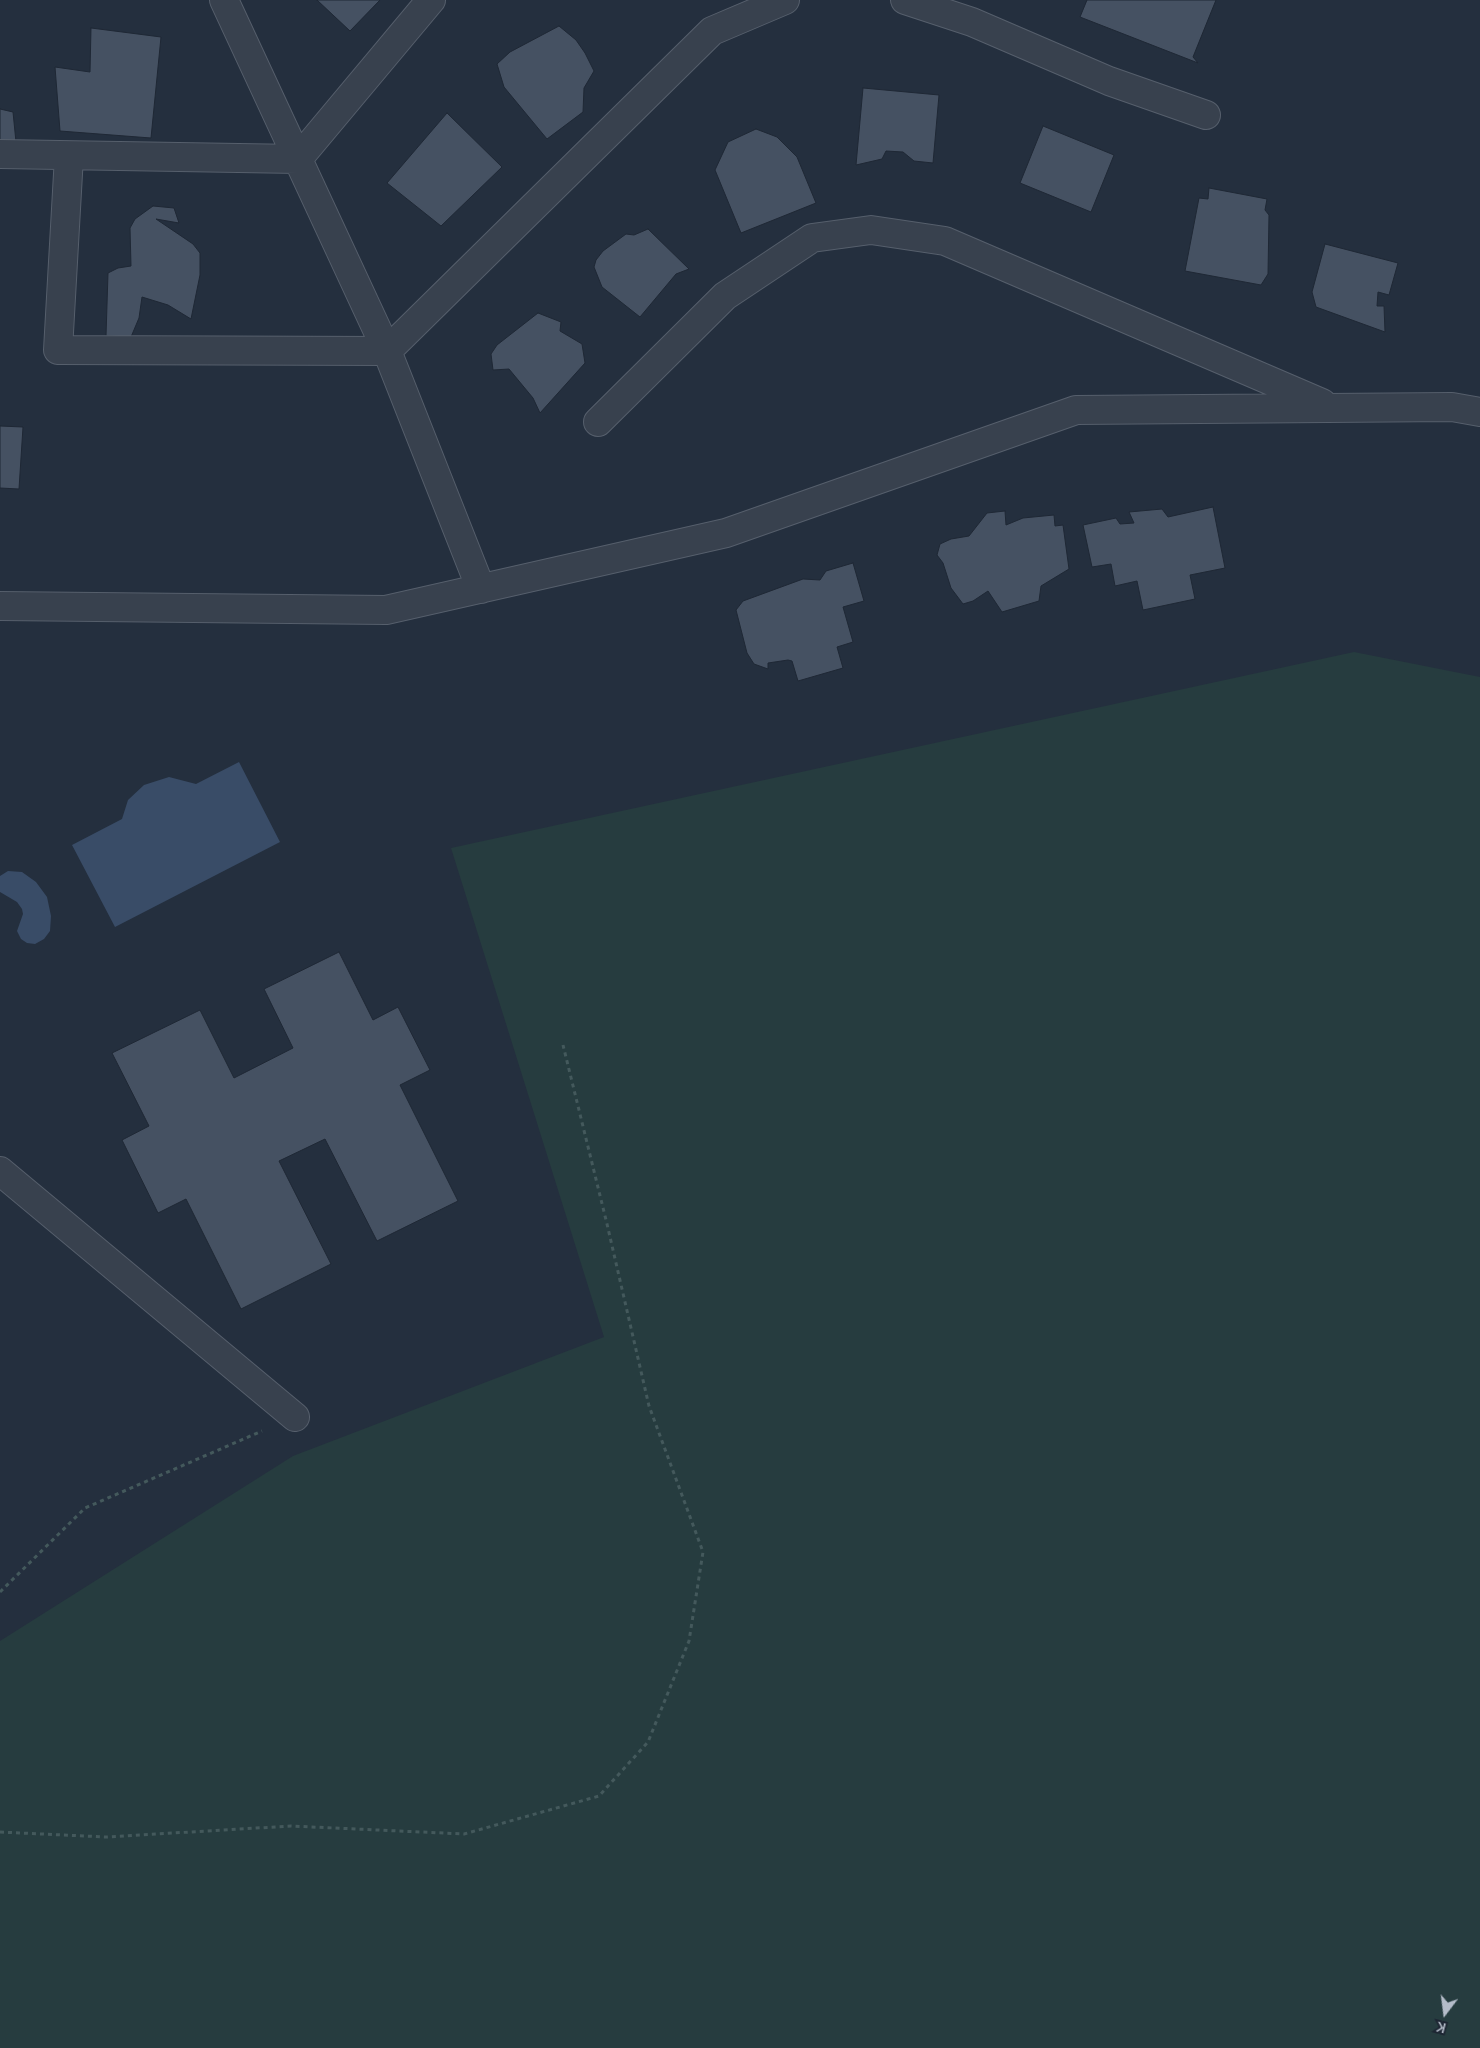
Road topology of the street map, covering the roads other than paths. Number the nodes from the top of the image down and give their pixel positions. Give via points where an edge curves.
1 (224, 0) edge
2 (431, 0) edge
3 (784, 0) edge
4 (905, 0) edge
5 (1206, 115) dead end
6 (0, 154) edge
7 (69, 156) junction
8 (298, 159) junction
9 (387, 351) junction
10 (1333, 408) junction
11 (1480, 412) edge
12 (598, 422) dead end
13 (481, 589) junction
14 (0, 606) edge
15 (0, 1171) edge
16 (295, 1417) road end

1 - 8 street
2 - 8 street
3 - 9 street via 712,32
4 - 5 street via 972,22 1109,82
6 - 7 street
7 - 8 street
7 - 9 street via 58,350
8 - 9 street
9 - 13 street
10 - 11 street via 1452,407
10 - 12 street via 945,241 871,230 812,238 725,296
10 - 13 street via 1076,410 726,533
13 - 14 street via 386,610
15 - 16 street

